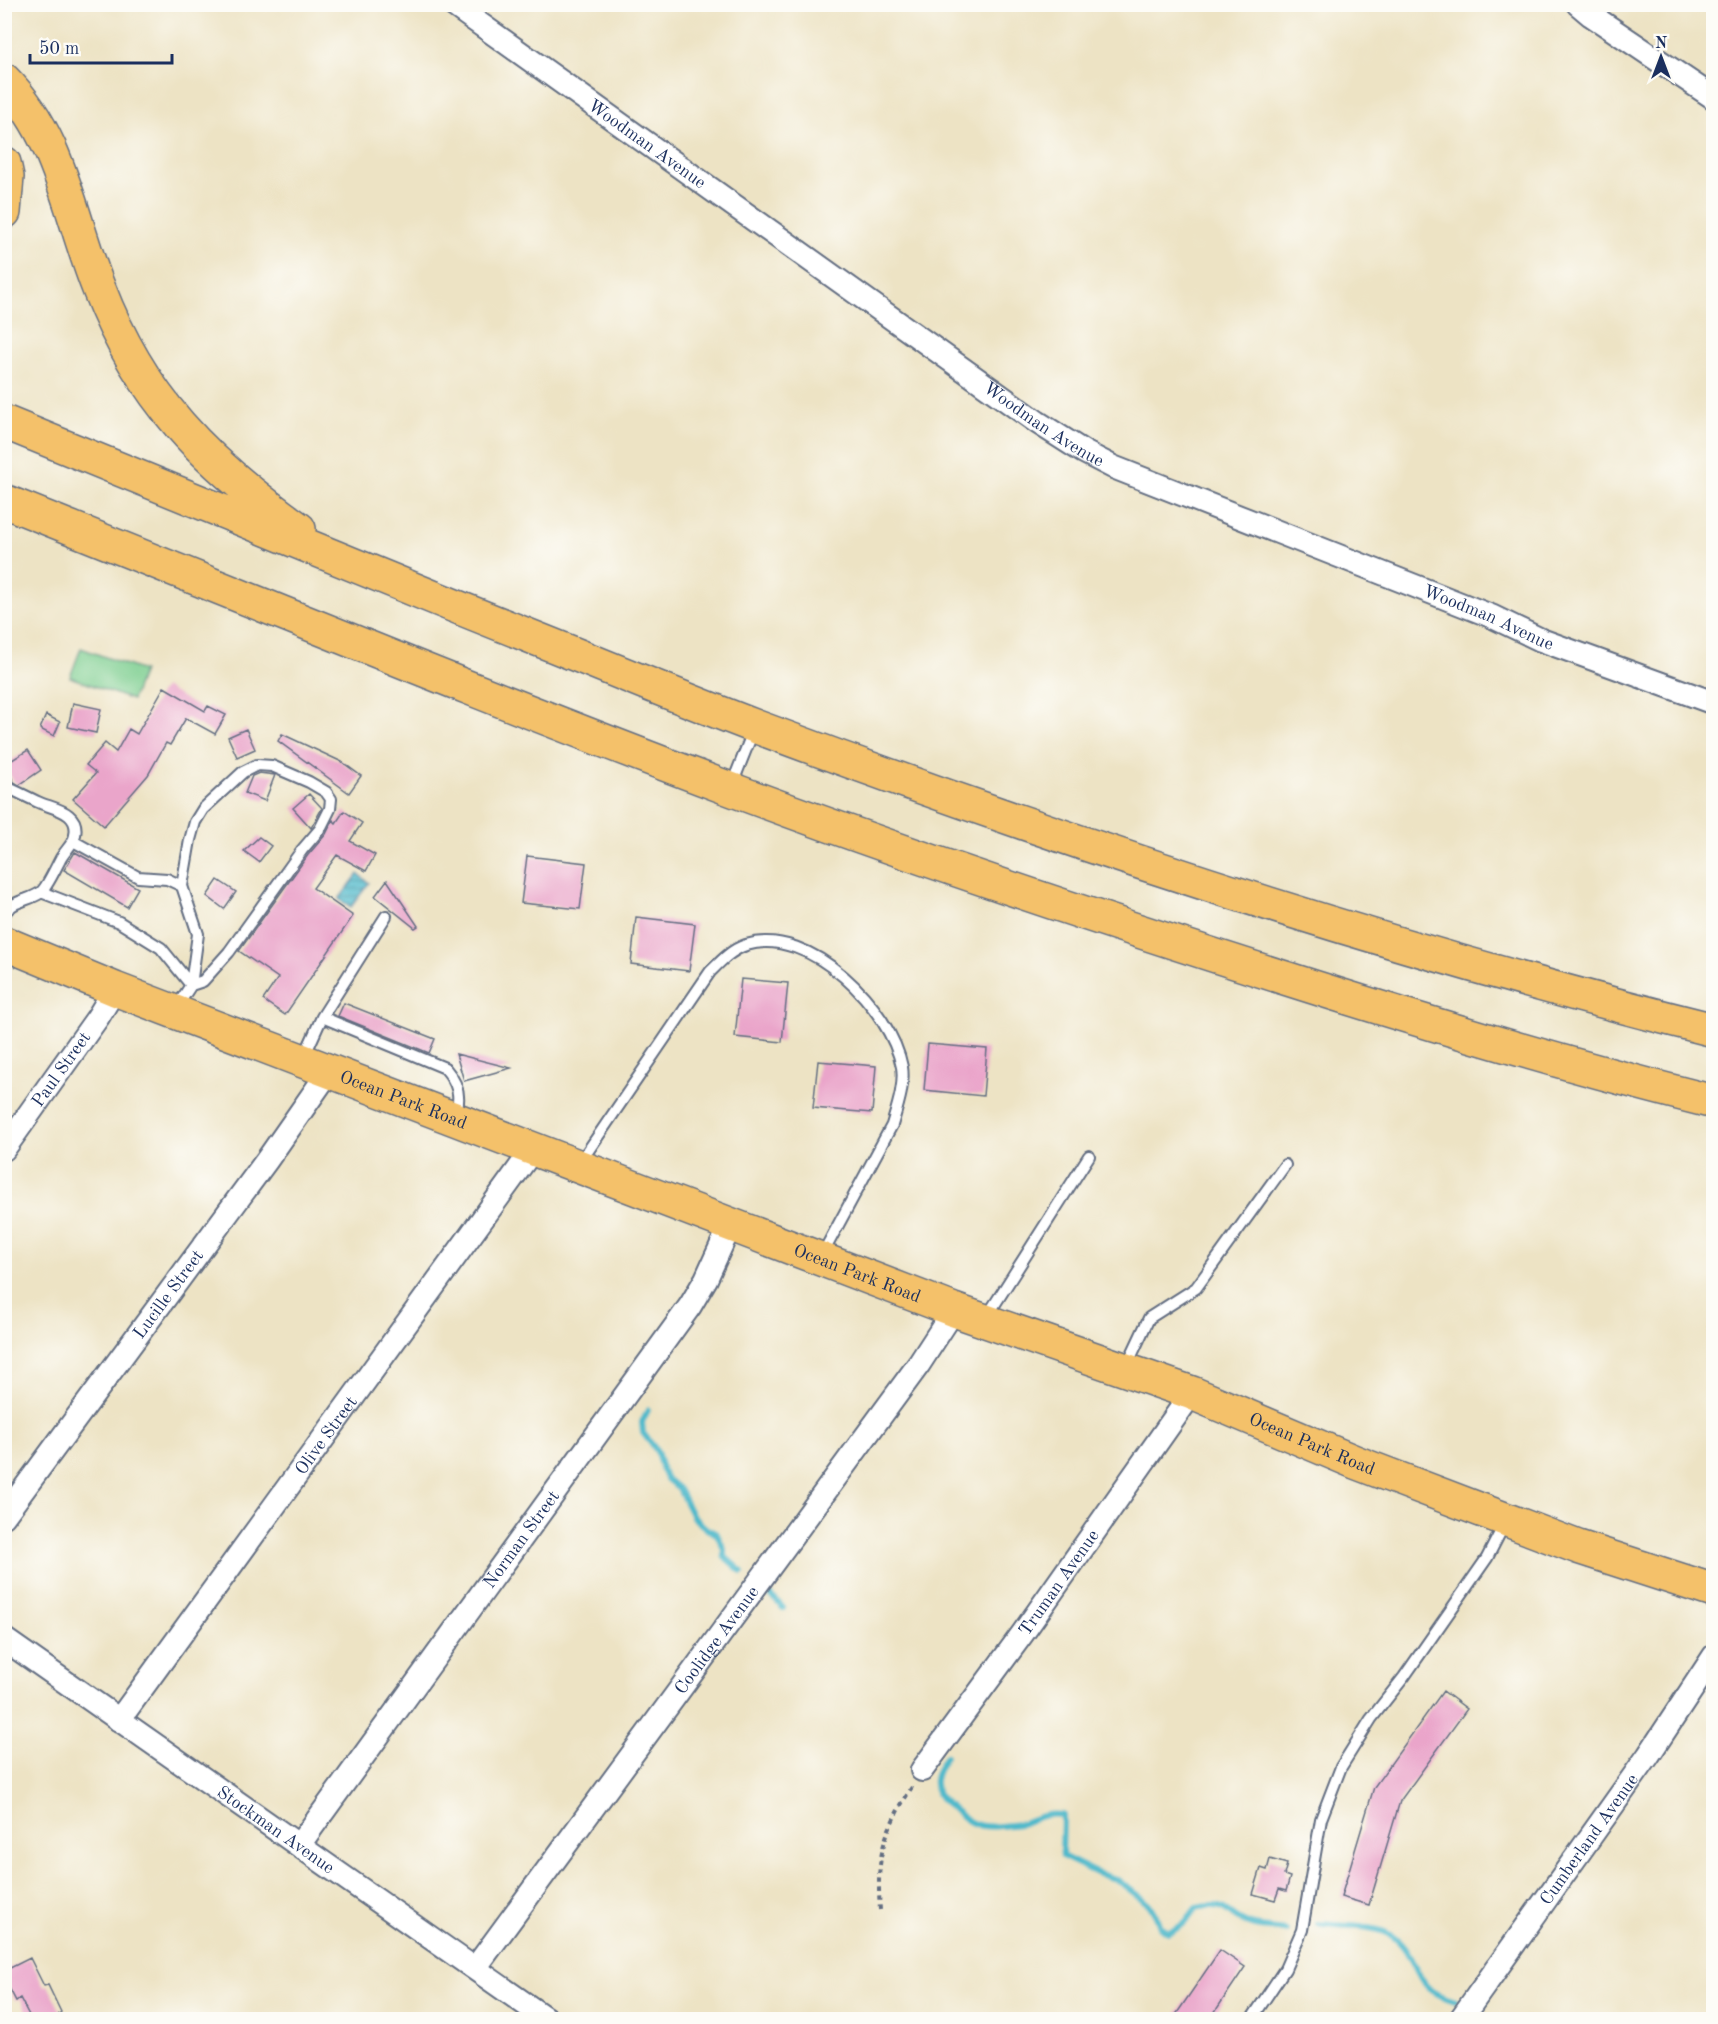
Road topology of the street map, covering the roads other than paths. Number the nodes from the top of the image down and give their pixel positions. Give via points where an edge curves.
1 (452, 4) edge
2 (1578, 4) edge
3 (4, 80) edge
4 (1713, 99) edge
5 (4, 163) edge
6 (4, 212) edge
7 (4, 422) edge
8 (4, 501) edge
9 (347, 563) junction
10 (1713, 703) edge
11 (755, 726) junction
12 (4, 786) edge
13 (730, 789) junction
14 (73, 841) junction
15 (182, 886) junction
16 (41, 892) junction
17 (4, 914) edge
18 (386, 916) dead end
19 (4, 943) edge
20 (116, 989) junction
21 (182, 998) junction
22 (322, 1017) junction
23 (1713, 1030) edge
24 (316, 1065) junction
25 (1713, 1102) edge
26 (453, 1118) junction
27 (4, 1149) edge
28 (534, 1149) junction
29 (1089, 1156) dead end
30 (1286, 1165) dead end
31 (578, 1166) junction
32 (731, 1224) junction
33 (820, 1258) junction
34 (954, 1310) junction
35 (984, 1321) junction
36 (1125, 1370) junction
37 (1192, 1394) junction
38 (4, 1516) edge
39 (1507, 1521) junction
40 (1713, 1591) edge
41 (4, 1639) edge
42 (1713, 1656) edge
43 (119, 1720) junction
44 (922, 1770) road end
45 (298, 1845) junction
46 (476, 1967) junction
47 (548, 2019) edge
48 (1251, 2019) edge
49 (1460, 2019) edge

1 - 10 street, Woodman Avenue via 1084,452 1113,467 1491,616 1541,640
2 - 4 street
3 - 9 main road via 33,116 57,163 115,328 159,400 184,432 225,472
5 - 6 main road
7 - 9 main road
8 - 13 main road
9 - 11 main road
11 - 13 lane
11 - 23 main road via 1178,875 1444,957
12 - 14 lane via 68,814 75,825
13 - 25 main road via 1112,923 1387,1010
14 - 15 lane via 138,877 167,879
14 - 16 lane
15 - 21 lane via 198,934
15 - 21 lane via 195,822 203,809 243,772 257,765 272,766 309,782 331,799 320,829 229,952
16 - 17 lane via 13,905
16 - 21 lane via 119,922 161,948
18 - 22 lane
19 - 20 main road, Ocean Park Road
20 - 21 main road, Ocean Park Road
20 - 27 street, Paul Street
21 - 24 main road, Ocean Park Road
22 - 24 lane
22 - 26 lane via 445,1068 460,1097
24 - 26 main road, Ocean Park Road
24 - 38 street, Lucille Street via 260,1170
26 - 28 main road, Ocean Park Road
28 - 31 main road, Ocean Park Road
28 - 43 street, Olive Street
29 - 35 lane
30 - 36 lane via 1196,1288 1149,1318
31 - 32 main road, Ocean Park Road
31 - 33 lane via 721,961 735,950 764,942 814,955 839,972 872,1006 892,1038 903,1070 892,1125
32 - 33 main road, Ocean Park Road
32 - 45 street, Norman Street via 706,1279 684,1314
33 - 34 main road, Ocean Park Road
34 - 35 main road, Ocean Park Road
34 - 46 street, Coolidge Avenue via 919,1364
35 - 36 main road, Ocean Park Road
36 - 37 main road, Ocean Park Road
37 - 39 main road, Ocean Park Road
37 - 44 street, Truman Avenue
39 - 40 main road, Ocean Park Road
39 - 48 lane via 1487,1558 1341,1767 1321,1819 1302,1930 1278,1981
41 - 43 street, Stockman Avenue
42 - 49 street, Cumberland Avenue via 1648,1756
43 - 45 street, Stockman Avenue
45 - 46 street, Stockman Avenue
46 - 47 street, Stockman Avenue

